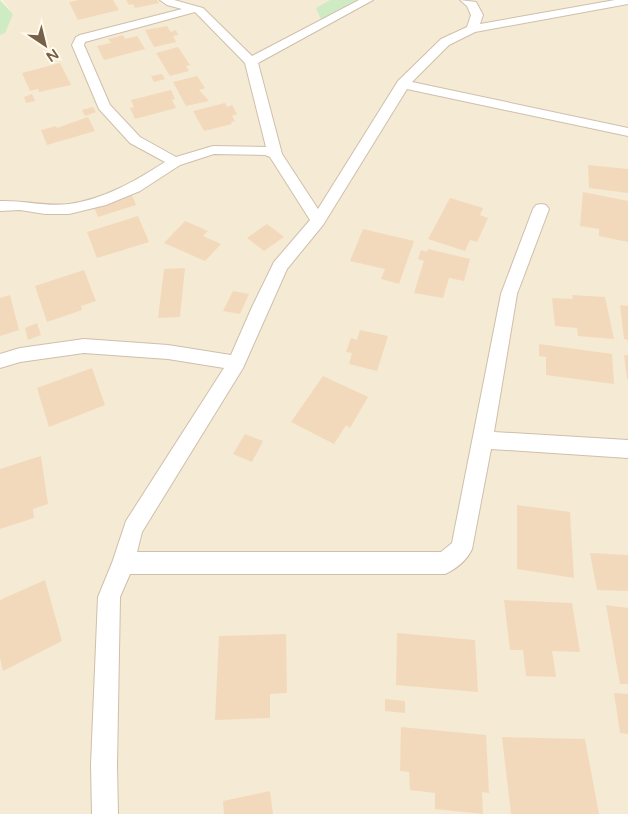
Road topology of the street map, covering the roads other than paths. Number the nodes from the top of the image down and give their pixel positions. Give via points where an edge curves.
1 (166, 0) edge
2 (367, 0) edge
3 (466, 0) edge
4 (628, 1) edge
5 (195, 9) junction
6 (472, 29) junction
7 (251, 62) junction
8 (403, 84) junction
9 (628, 132) edge
10 (275, 154) junction
11 (175, 162) junction
12 (0, 206) edge
13 (541, 209) dead end
14 (318, 221) junction
15 (0, 361) edge
16 (236, 363) junction
17 (482, 440) junction
18 (628, 449) edge
19 (123, 563) junction
20 (105, 814) edge

1 - 5 street
2 - 7 street
3 - 6 street via 477,15
4 - 6 street
5 - 7 street via 217,26
5 - 11 street via 84,38 78,44 104,106 135,140
6 - 8 street via 445,42
7 - 10 street
8 - 9 street
8 - 14 street
10 - 11 street via 213,150
10 - 14 street
11 - 12 street via 135,188 93,203 69,209
13 - 17 street via 509,294
14 - 16 street via 280,266
15 - 16 street via 84,346 168,352
16 - 19 street via 133,528
17 - 18 street
17 - 19 street via 461,548 445,563
19 - 20 street via 109,597

